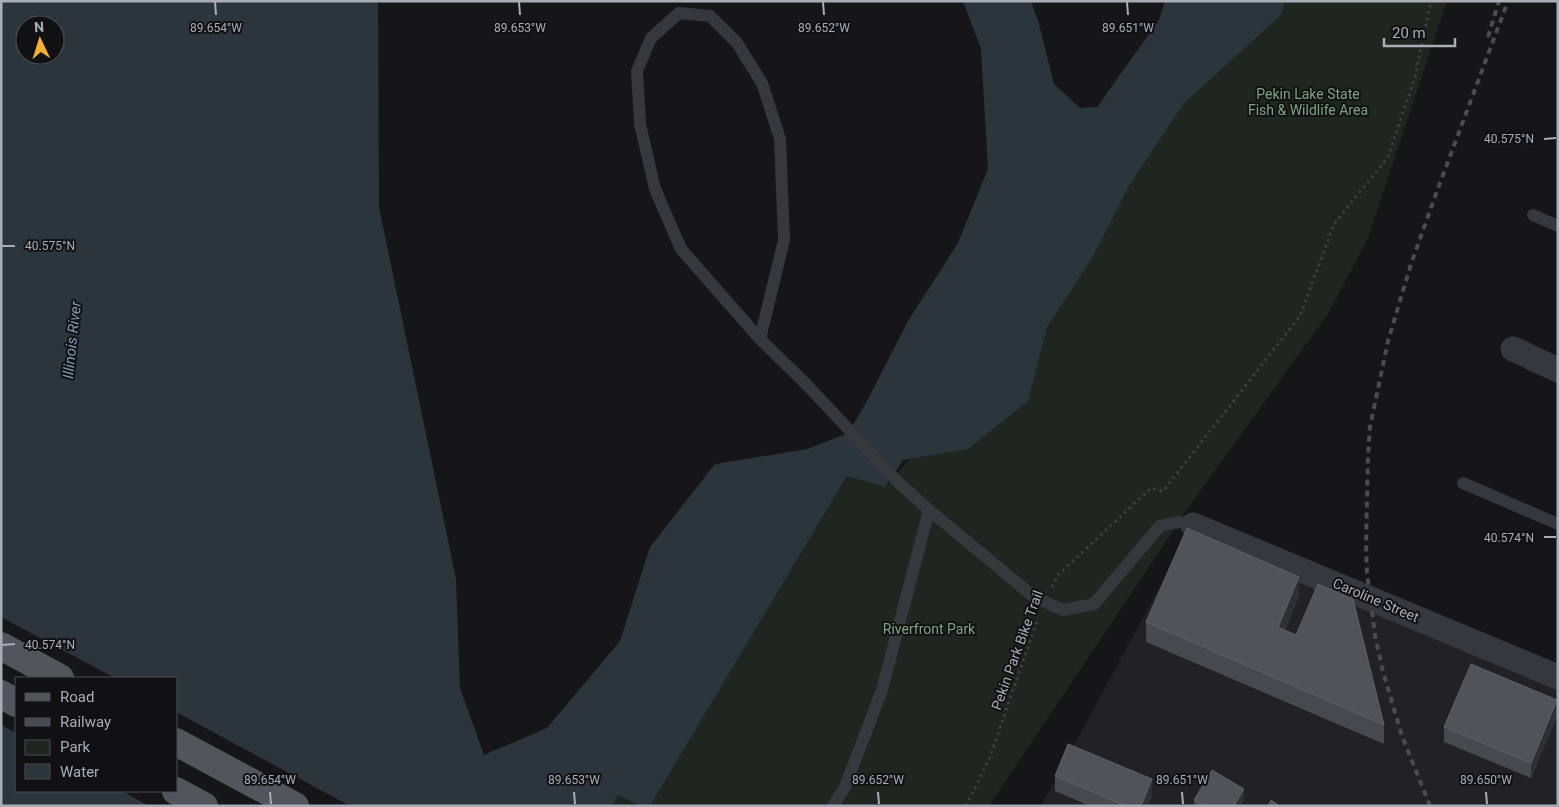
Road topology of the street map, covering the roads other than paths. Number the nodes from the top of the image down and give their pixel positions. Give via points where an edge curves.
1 (1533, 215) dead end
2 (1558, 226) edge
3 (760, 339) junction
4 (1513, 349) dead end
5 (1558, 370) edge
6 (1463, 483) dead end
7 (928, 510) junction
8 (1193, 524) joint
9 (1558, 524) edge
10 (1, 646) edge
11 (58, 677) edge
12 (1558, 677) edge
13 (1, 694) edge
14 (15, 702) edge
15 (178, 743) edge
16 (178, 792) edge
17 (204, 806) edge
18 (294, 806) edge
19 (833, 806) edge

1 - 2 lane
3 - 3 lane via 784,240 780,139 762,83 737,43 710,16 679,13 651,38 637,71 640,124 655,188 681,249
3 - 7 lane
4 - 5 street
6 - 9 lane
7 - 8 lane via 1034,598 1063,610 1094,604 1160,526 1179,522
7 - 19 lane via 882,690 845,787
8 - 12 street, Caroline Street
10 - 11 main road
13 - 14 main road
15 - 18 main road
16 - 17 main road

